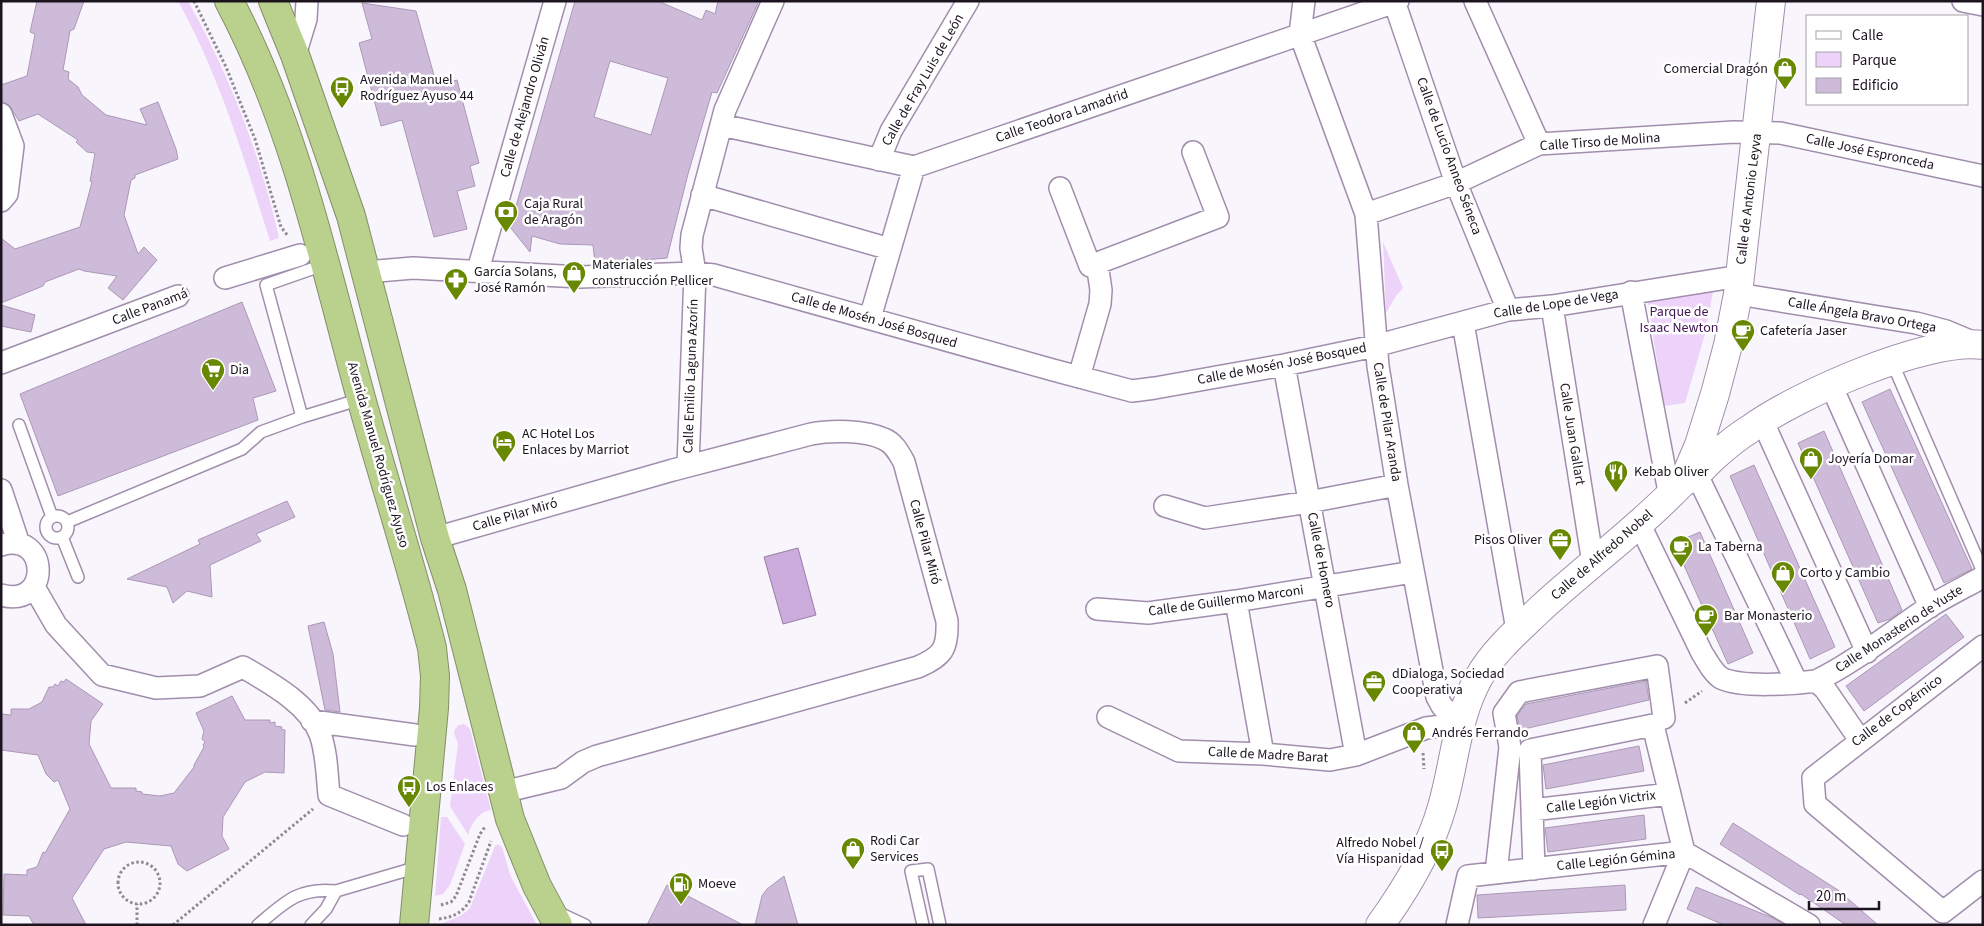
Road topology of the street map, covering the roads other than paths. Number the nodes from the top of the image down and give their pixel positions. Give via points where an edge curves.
1 (229, 1) edge
2 (273, 1) edge
3 (307, 1) edge
4 (555, 1) edge
5 (773, 1) edge
6 (968, 1) edge
7 (1304, 1) edge
8 (1475, 1) edge
9 (1771, 1) edge
10 (1963, 1) edge
11 (1395, 2) edge
12 (1983, 5) edge
13 (1300, 34) junction
14 (295, 55) junction
15 (1, 114) edge
16 (721, 125) junction
17 (1757, 131) junction
18 (1539, 144) junction
19 (1192, 152) dead end
20 (879, 160) junction
21 (914, 167) junction
22 (1983, 176) edge
23 (1456, 183) junction
24 (1060, 188) dead end
25 (702, 195) junction
26 (1, 201) edge
27 (1366, 214) junction
28 (890, 248) junction
29 (297, 256) road end
30 (1097, 263) junction
31 (326, 264) junction
32 (478, 270) junction
33 (366, 272) junction
34 (695, 273) junction
35 (225, 278) dead end
36 (1739, 285) junction
37 (1631, 292) junction
38 (178, 296) dead end
39 (337, 305) junction
40 (1552, 306) junction
41 (1508, 310) junction
42 (870, 318) junction
43 (1463, 323) junction
44 (1981, 345) edge
45 (1375, 346) junction
46 (1, 362) edge
47 (1892, 362) junction
48 (1284, 365) junction
49 (1079, 377) junction
50 (1831, 385) junction
51 (1715, 394) junction
52 (361, 399) junction
53 (302, 417) junction
54 (1756, 424) junction
55 (19, 425) dead end
56 (688, 466) junction
57 (1397, 485) junction
58 (1683, 485) junction
59 (1, 490) edge
60 (1309, 502) junction
61 (1165, 506) dead end
62 (52, 517) junction
63 (67, 522) junction
64 (1638, 523) junction
65 (62, 537) junction
66 (435, 538) junction
67 (10, 545) edge
68 (1592, 563) junction
69 (1413, 572) junction
70 (1983, 572) edge
71 (78, 577) dead end
72 (1983, 577) edge
73 (1326, 586) junction
74 (34, 587) junction
75 (1, 595) edge
76 (1236, 601) junction
77 (1930, 607) junction
78 (1097, 609) dead end
79 (1517, 630) junction
80 (1983, 646) edge
81 (1867, 652) junction
82 (1807, 682) junction
83 (1108, 718) dead end
84 (312, 721) junction
85 (1659, 721) junction
86 (1459, 724) junction
87 (415, 736) dead end
88 (1860, 740) junction
89 (1263, 754) junction
90 (1356, 754) junction
91 (503, 792) junction
92 (1670, 794) junction
93 (1532, 810) junction
94 (403, 825) dead end
95 (1684, 852) junction
96 (420, 867) junction
97 (1534, 869) junction
98 (1496, 873) junction
99 (1983, 881) edge
100 (336, 891) junction
101 (554, 917) edge
102 (424, 922) edge
103 (1804, 923) edge
104 (1382, 924) edge
105 (258, 925) edge
106 (311, 925) edge
107 (585, 925) edge
108 (923, 925) edge
109 (940, 925) edge
110 (1457, 925) edge
111 (1654, 925) edge

1 - 31 highway, Avenida Manuel Rodríguez Ayuso via 288,137
2 - 14 highway
3 - 14 street via 306,19
4 - 32 street, Calle de Alejandro Oliván
5 - 16 street, Calle Emilio Laguna Azorín via 730,97
6 - 20 street, Calle de Fray Luis de León via 891,131
7 - 13 street, Calle de Pilar Aranda
8 - 18 street
9 - 17 street, Calle de Antonio Leyva
10 - 12 street
11 - 13 street, Calle Teodora Lamadrid
11 - 23 street, Calle de Lucio Anneo Séneca
13 - 21 street, Calle Teodora Lamadrid
13 - 27 street, Calle de Pilar Aranda
14 - 33 highway via 352,216
15 - 26 street via 13,146 6,194
16 - 20 street
16 - 25 street, Calle Emilio Laguna Azorín
17 - 18 street, Calle Tirso de Molina
17 - 22 street, Calle José Espronceda via 1780,133
17 - 36 street, Calle de Antonio Leyva
18 - 23 street, Calle Tirso de Molina
19 - 30 street via 1218,217
20 - 21 street
21 - 28 street
23 - 27 street, Calle Tirso de Molina
23 - 41 street, Calle de Lucio Anneo Séneca
24 - 30 street via 1090,266
25 - 28 street
25 - 34 street, Calle Emilio Laguna Azorín via 692,235
27 - 45 street, Calle de Pilar Aranda
28 - 42 street
29 - 35 street
30 - 49 street via 1100,304
31 - 39 highway, Avenida Manuel Rodríguez Ayuso
31 - 53 lane via 266,285
32 - 33 street, Calle de Mosén José Bosqued via 413,268
32 - 34 street, Calle de Mosén José Bosqued via 580,277
33 - 39 highway via 348,286
33 - 66 highway
34 - 42 street, Calle de Mosén José Bosqued via 721,277
34 - 56 street, Calle Emilio Laguna Azorín
36 - 37 street, Calle de Lope de Vega
36 - 44 street, Calle Ángela Bravo Ortega via 1916,323
36 - 51 street, Calle de Antonio Leyva
37 - 40 street, Calle de Lope de Vega
37 - 58 street
38 - 46 street, Calle Panamá
39 - 52 highway, Avenida Manuel Rodríguez Ayuso
40 - 41 street, Calle de Lope de Vega
40 - 68 street, Calle Juan Gallart
41 - 43 street, Calle de Lope de Vega
42 - 49 street, Calle de Mosén José Bosqued
43 - 45 street, Calle de Lope de Vega
43 - 79 street
44 - 47 street, Calle de Alfredo Nobel via 1931,350
45 - 48 street, Calle de Mosén José Bosqued
45 - 57 street, Calle de Pilar Aranda
47 - 50 street, Calle de Alfredo Nobel
47 - 70 lane
48 - 49 street, Calle de Mosén José Bosqued via 1142,390 1123,389
48 - 60 street, Calle de Homero
50 - 54 street, Calle de Alfredo Nobel
50 - 77 street
51 - 54 street via 1724,418 1738,426
51 - 58 street, Calle de Antonio Leyva
52 - 53 lane
52 - 96 highway, Avenida Manuel Rodríguez Ayuso via 433,658 434,708
53 - 63 lane via 261,432 242,449
54 - 58 street, Calle de Alfredo Nobel
54 - 81 street
55 - 62 lane
56 - 66 street, Calle Pilar Miró
56 - 91 street, Calle Pilar Miró via 829,430 884,439 904,462 947,621 948,638 944,650 932,661 918,667 597,756 561,778
57 - 60 street
57 - 69 street, Calle de Pilar Aranda
58 - 64 street, Calle de Alfredo Nobel
58 - 82 street
59 - 67 street
60 - 61 street via 1205,518
60 - 73 street, Calle de Homero
62 - 63 lane via 58,516
62 - 65 lane via 46,526 47,532 51,536
63 - 65 lane via 68,528
64 - 68 street, Calle de Alfredo Nobel
64 - 82 street via 1702,653 1721,678 1746,684
65 - 71 lane
66 - 91 highway via 452,590
67 - 74 street via 33,552 37,559 38,578
68 - 79 street, Calle de Alfredo Nobel
69 - 73 street, Calle de Guillermo Marconi
69 - 86 street, Calle de Pilar Aranda via 1437,697
72 - 77 street, Calle Monasterio de Yuste
73 - 76 street, Calle de Guillermo Marconi
73 - 90 street, Calle de Homero
74 - 75 street via 19,597
74 - 84 street via 56,625 102,675 156,688 200,686 243,667 289,695
76 - 78 street, Calle de Guillermo Marconi via 1148,613
76 - 89 street
77 - 81 street, Calle Monasterio de Yuste
79 - 86 street, Calle de Alfredo Nobel via 1480,676
80 - 88 street, Calle de Copérnico
81 - 82 street, Calle Monasterio de Yuste via 1842,668
82 - 88 street via 1825,689
83 - 89 street, Calle de Madre Barat via 1179,751
84 - 87 street
84 - 94 street via 323,745 329,795
85 - 92 street
85 - 93 street via 1530,750
85 - 98 street via 1657,666 1519,692 1504,713 1510,746
86 - 90 street, Calle de Madre Barat via 1426,728
86 - 104 street, Calle de Alfredo Nobel via 1448,783 1434,830 1411,877
88 - 99 street, Calle de Copérnico via 1812,778 1814,804 1943,912
89 - 90 street, Calle de Madre Barat via 1330,760
91 - 101 highway via 525,860
92 - 93 street, Calle Legión Victrix
92 - 95 street
93 - 97 street
95 - 97 street, Calle Legión Gémina
95 - 103 street, Calle Legión Gémina
95 - 111 street
96 - 100 lane
96 - 102 highway, Avenida Manuel Rodríguez Ayuso
97 - 98 street, Calle Legión Gémina
98 - 110 street, Calle Legión Gémina via 1468,876
100 - 105 lane via 318,889 291,898
100 - 106 lane via 326,909
101 - 107 lane
108 - 109 lane via 911,871 928,869

